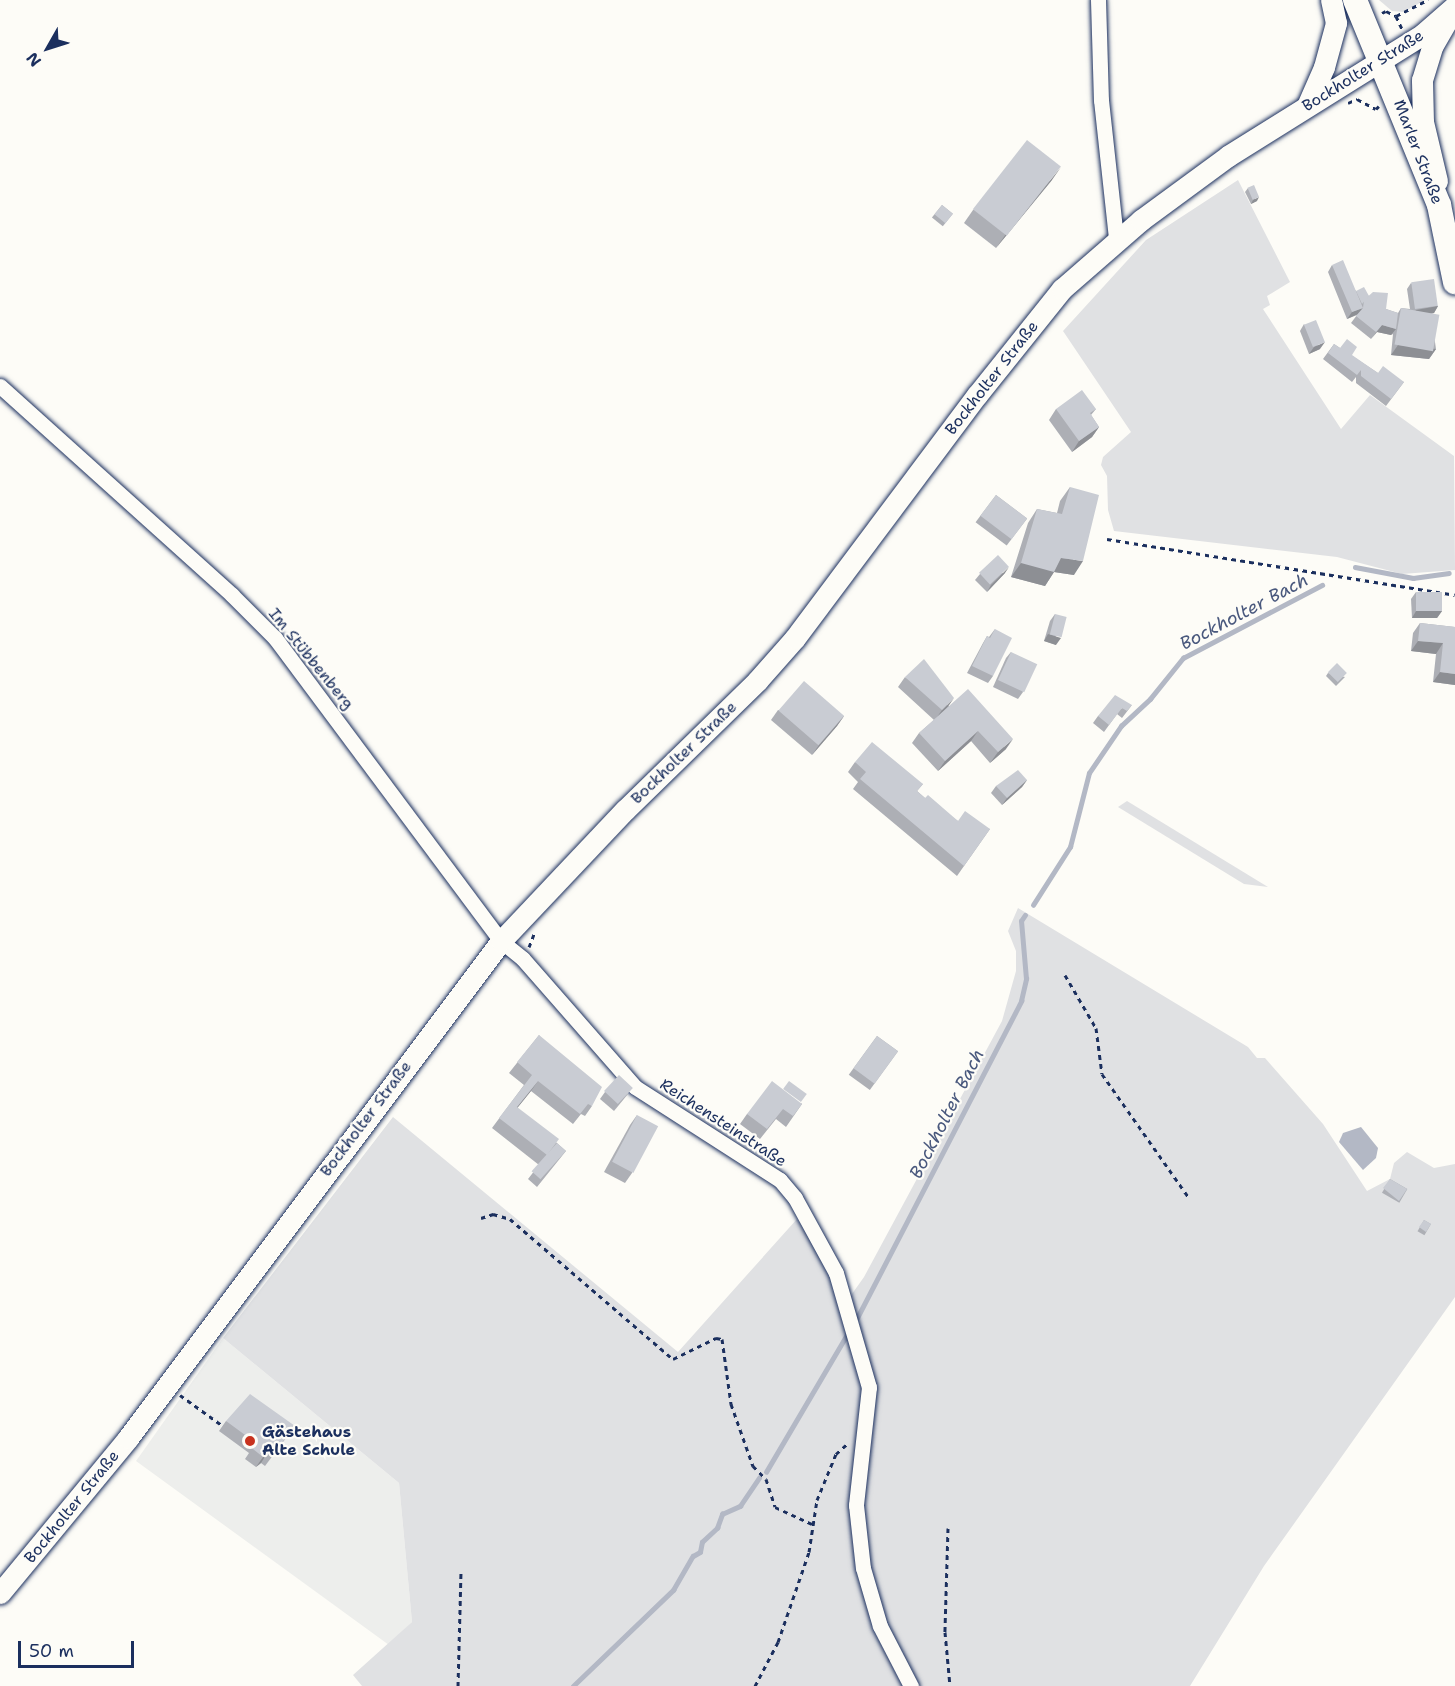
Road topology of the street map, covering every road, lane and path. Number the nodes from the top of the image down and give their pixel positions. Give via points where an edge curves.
1 (1098, 0) edge
2 (1331, 0) edge
3 (1355, 0) edge
4 (1428, 0) edge
5 (1455, 7) edge
6 (1365, 25) junction
7 (1381, 60) junction
8 (1307, 106) junction
9 (1342, 106) dead end
10 (1376, 109) dead end
11 (1439, 205) junction
12 (1116, 239) junction
13 (1455, 282) edge
14 (0, 386) edge
15 (1107, 539) dead end
16 (1455, 595) edge
17 (538, 925) dead end
18 (501, 941) junction
19 (523, 959) junction
20 (1065, 975) dead end
21 (1190, 1198) dead end
22 (481, 1218) dead end
23 (181, 1385) dead end
24 (223, 1426) dead end
25 (866, 1430) junction
26 (812, 1524) junction
27 (948, 1528) dead end
28 (461, 1570) dead end
29 (0, 1593) edge
30 (458, 1686) edge
31 (755, 1686) edge
32 (911, 1686) edge
33 (950, 1686) edge

1 - 12 street via 1101,100
2 - 8 street via 1336,23 1324,67
3 - 6 main road, Marler Straße
4 - 6 path via 1413,11 1396,16 1386,10
5 - 7 street, Bockholter Straße via 1423,34
5 - 11 street via 1433,45 1422,80 1423,122 1437,174
6 - 7 main road, Marler Straße
7 - 8 street, Bockholter Straße
7 - 11 main road, Marler Straße
8 - 12 street, Bockholter Straße via 1228,156
9 - 10 path via 1357,99
11 - 13 main road, Marler Straße
12 - 18 street, Bockholter Straße via 1062,289 1018,342 843,577 757,681 625,810
14 - 18 street, Im Stübbenberg via 232,594 275,638
15 - 16 path
17 - 19 path
18 - 19 street, Reichensteinstraße
18 - 29 street, Bockholter Straße via 128,1438
19 - 25 street, Reichensteinstraße via 635,1087 780,1180 795,1198 836,1273 869,1387
20 - 21 path via 1096,1028 1102,1074
22 - 26 path via 493,1214 510,1219 673,1359 716,1338 722,1340 731,1404 753,1466 766,1479 775,1507
23 - 24 path via 176,1392
25 - 26 path via 836,1454
25 - 32 street, Reichensteinstraße via 856,1505 863,1568 880,1626
26 - 31 path via 809,1552 782,1630
27 - 33 path via 945,1632
28 - 30 path

